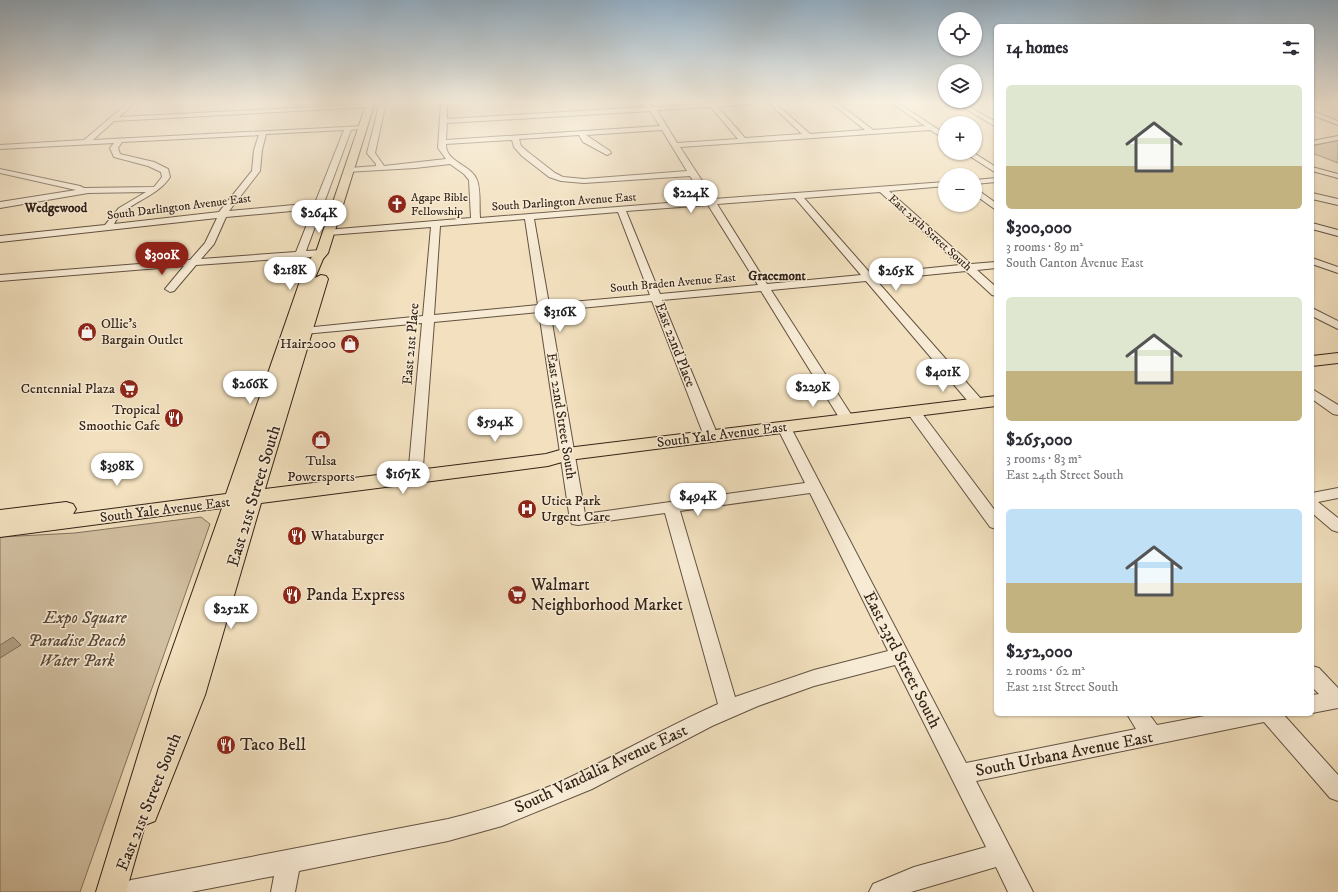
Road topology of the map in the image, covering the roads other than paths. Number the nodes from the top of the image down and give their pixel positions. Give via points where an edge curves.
1 (49, 144) edge
2 (117, 144) edge
3 (260, 144) edge
4 (342, 144) edge
5 (358, 144) edge
6 (373, 144) edge
7 (442, 144) edge
8 (517, 144) edge
9 (592, 144) edge
10 (694, 144) edge
11 (675, 145) joint
12 (0, 147) edge
13 (607, 153) dead end
14 (451, 160) junction
15 (980, 160) edge
16 (379, 168) junction
17 (349, 170) junction
18 (994, 170) edge
19 (1314, 170) edge
20 (0, 171) edge
21 (692, 173) junction
22 (1338, 176) edge
23 (994, 180) edge
24 (982, 181) edge
25 (938, 185) edge
26 (156, 189) junction
27 (882, 189) junction
28 (88, 190) junction
29 (798, 196) junction
30 (982, 196) edge
31 (1314, 196) edge
32 (710, 202) junction
33 (1338, 202) edge
34 (338, 204) junction
35 (0, 205) edge
36 (319, 205) junction
37 (994, 205) edge
38 (622, 209) junction
39 (224, 213) junction
40 (529, 217) junction
41 (476, 221) junction
42 (436, 224) junction
43 (1314, 227) edge
44 (108, 228) junction
45 (329, 232) junction
46 (1338, 233) edge
47 (0, 239) edge
48 (322, 254) junction
49 (300, 255) junction
50 (1314, 262) edge
51 (192, 264) junction
52 (994, 265) edge
53 (968, 268) junction
54 (1338, 270) edge
55 (868, 277) junction
56 (0, 278) edge
57 (291, 278) dead end
58 (764, 287) junction
59 (170, 289) dead end
60 (994, 291) edge
61 (657, 297) junction
62 (545, 308) junction
63 (1314, 312) edge
64 (428, 319) junction
65 (1338, 326) edge
66 (296, 334) junction
67 (1338, 358) edge
68 (1314, 361) edge
69 (1314, 394) edge
70 (994, 401) edge
71 (977, 403) junction
72 (1338, 410) edge
73 (913, 411) junction
74 (847, 419) junction
75 (784, 427) junction
76 (711, 436) junction
77 (567, 454) junction
78 (416, 466) junction
79 (814, 487) junction
80 (1338, 493) edge
81 (245, 494) junction
82 (1314, 498) edge
83 (1314, 507) edge
84 (671, 508) junction
85 (0, 517) edge
86 (994, 520) edge
87 (1338, 526) edge
88 (0, 530) edge
89 (900, 656) junction
90 (1314, 676) edge
91 (1337, 699) edge
92 (1314, 704) edge
93 (729, 709) junction
94 (1138, 716) edge
95 (1251, 716) edge
96 (1272, 716) edge
97 (1153, 736) junction
98 (960, 774) junction
99 (1338, 791) edge
100 (1001, 854) junction
101 (289, 861) junction
102 (112, 892) edge
103 (131, 892) edge
104 (283, 892) edge
105 (881, 892) edge
106 (1021, 892) edge

1 - 12 street
2 - 26 street via 114,148 118,155 157,166 165,171 165,180
3 - 39 street via 256,171
4 - 36 street
5 - 17 main road, East 21st Street South
6 - 16 street via 371,153 380,164
7 - 14 street via 442,148
8 - 21 street via 525,154 561,179 584,181
9 - 13 street
10 - 11 street
11 - 21 street
14 - 16 street
14 - 41 street via 474,180
15 - 18 street
16 - 17 street
17 - 34 main road, East 21st Street South
19 - 22 street
20 - 28 street
21 - 32 street
23 - 24 street
25 - 27 street, South Darlington Avenue East
26 - 28 street
26 - 44 street via 117,214 110,221
27 - 29 street, South Darlington Avenue East
27 - 53 street, East 25th Street South
28 - 35 street
29 - 32 street, South Darlington Avenue East
29 - 55 street
30 - 37 street
31 - 33 street
32 - 38 street, South Darlington Avenue East
32 - 58 street
34 - 36 street, South Darlington Avenue East
34 - 45 main road, East 21st Street South
36 - 39 street, South Darlington Avenue East
36 - 49 street
38 - 40 street, South Darlington Avenue East
38 - 61 street, East 22nd Place
39 - 44 street, South Darlington Avenue East
39 - 51 street via 209,244
40 - 41 street, South Darlington Avenue East
40 - 62 street, East 22nd Street South
41 - 42 street, South Darlington Avenue East
42 - 45 street, South Darlington Avenue East
42 - 64 street, East 21st Place
43 - 46 street
44 - 47 street, South Darlington Avenue East
45 - 48 main road, East 21st Street South
48 - 49 street
48 - 66 main road, East 21st Street South via 317,258 314,280
49 - 51 street
49 - 57 street
50 - 54 street
51 - 56 street via 92,268
51 - 59 street
52 - 53 street, South Braden Avenue East
53 - 55 street, South Braden Avenue East
53 - 60 street, East 25th Street South
55 - 58 street, South Braden Avenue East
55 - 71 street
58 - 61 street, South Braden Avenue East
58 - 74 street
61 - 62 street, South Braden Avenue East
61 - 76 street, East 22nd Place
62 - 64 street, South Braden Avenue East
62 - 77 street, East 22nd Street South
63 - 65 street
64 - 66 street, South Braden Avenue East
64 - 78 street, East 21st Place
66 - 81 main road, East 21st Street South
67 - 68 main road
69 - 72 street
70 - 71 main road, South Yale Avenue East
71 - 73 main road, South Yale Avenue East
73 - 74 main road, South Yale Avenue East
73 - 86 street
74 - 75 main road, South Yale Avenue East
75 - 76 main road, South Yale Avenue East
75 - 79 street, East 23rd Street South
76 - 77 main road, South Yale Avenue East
77 - 78 main road, South Yale Avenue East via 548,452
77 - 81 main road, South Yale Avenue East via 548,460
77 - 84 street, East 22nd Street South via 578,520
78 - 81 main road, South Yale Avenue East
79 - 84 street
79 - 89 street, East 23rd Street South
80 - 82 street
81 - 85 main road, South Yale Avenue East
81 - 88 main road, South Yale Avenue East
81 - 102 main road, East 21st Street South via 192,695
83 - 87 street
84 - 93 street
89 - 93 street, South Vandalia Avenue East via 835,671 784,687
89 - 98 street, East 23rd Street South
90 - 91 street
91 - 92 street
93 - 101 street, South Vandalia Avenue East via 558,792 496,816 448,830
94 - 97 street
95 - 97 street, South Urbana Avenue East
96 - 99 street
97 - 98 street, South Urbana Avenue East
98 - 100 street, East 23rd Street South
100 - 105 street via 914,879
100 - 106 street, East 23rd Street South
101 - 103 street, South Vandalia Avenue East
101 - 104 street

